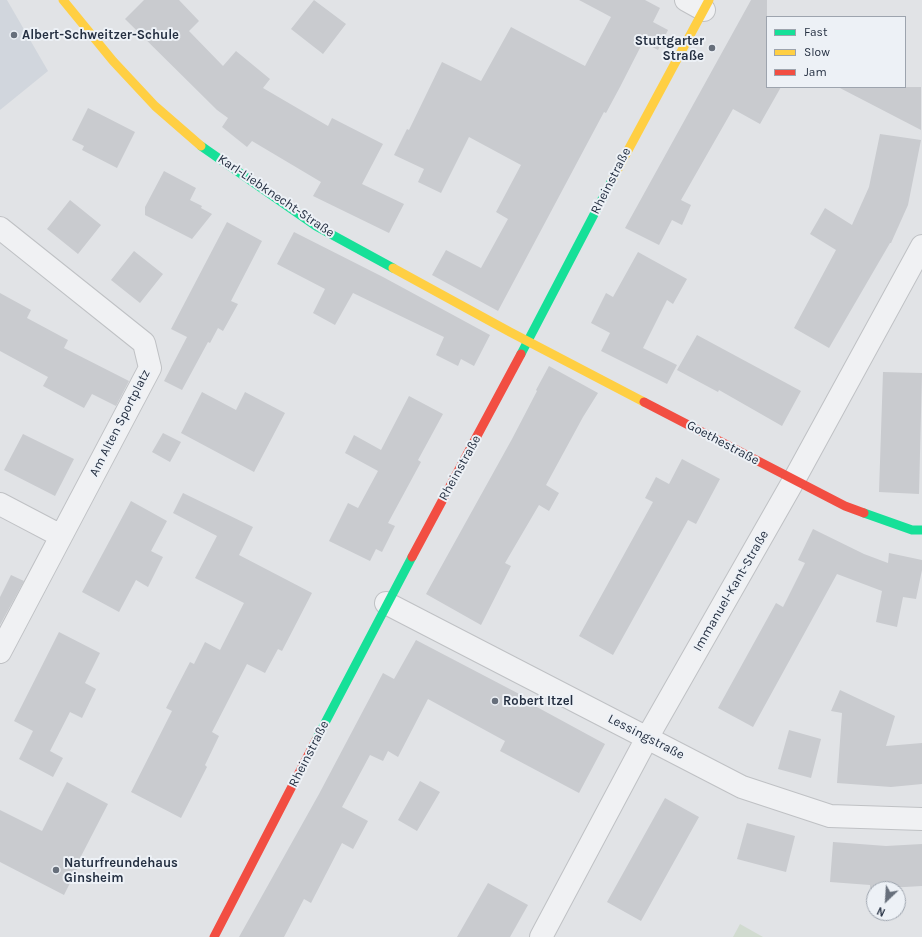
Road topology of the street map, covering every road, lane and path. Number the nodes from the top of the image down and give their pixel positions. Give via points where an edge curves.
1 (63, 0) edge
2 (699, 3) edge
3 (0, 228) edge
4 (922, 246) edge
5 (529, 342) junction
6 (794, 480) junction
7 (0, 504) edge
8 (922, 530) edge
9 (61, 536) junction
10 (386, 603) junction
11 (0, 652) edge
12 (647, 738) junction
13 (922, 819) edge
14 (214, 937) edge
15 (541, 937) edge

1 - 5 main road, Karl-Liebknecht-Straße via 113,61 155,106 202,147 316,226
2 - 5 main road, Rheinstraße
3 - 9 street, Am Alten Sportplatz via 144,343 150,368
4 - 6 street, Immanuel-Kant-Straße
5 - 6 main road, Goethestraße
5 - 10 main road, Rheinstraße
6 - 8 main road, Goethestraße via 845,506 912,530
6 - 12 street, Immanuel-Kant-Straße
7 - 9 street
9 - 11 street, Am Alten Sportplatz
10 - 12 street, Lessingstraße
10 - 14 main road, Rheinstraße
12 - 13 street, Lessingstraße via 742,787 830,816
12 - 15 street, Immanuel-Kant-Straße

